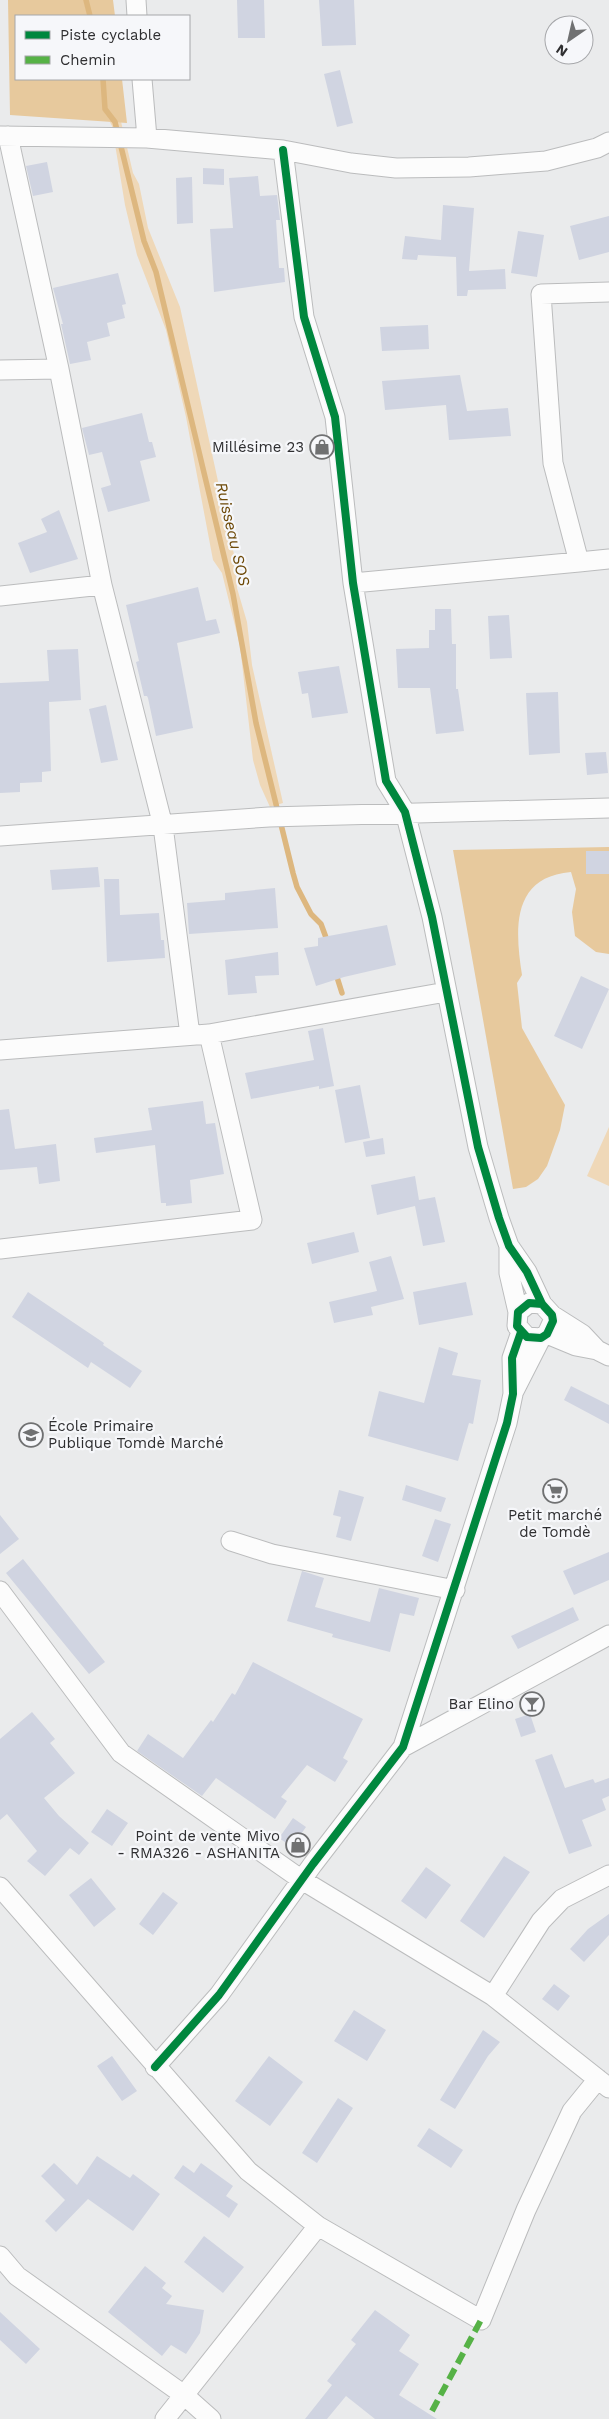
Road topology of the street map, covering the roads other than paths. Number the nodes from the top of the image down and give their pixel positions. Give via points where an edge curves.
1 (136, 0) edge
2 (137, 15) edge
3 (142, 80) edge
4 (4, 136) edge
5 (147, 138) junction
6 (609, 142) edge
7 (283, 150) junction
8 (609, 292) edge
9 (59, 369) junction
10 (0, 370) edge
11 (609, 559) edge
12 (579, 562) junction
13 (353, 584) junction
14 (102, 585) junction
15 (0, 596) edge
16 (609, 808) edge
17 (405, 812) junction
18 (163, 826) junction
19 (0, 836) edge
20 (446, 992) junction
21 (209, 1034) junction
22 (190, 1035) junction
23 (0, 1050) edge
24 (509, 1246) junction
25 (0, 1249) edge
26 (547, 1309) junction
27 (518, 1312) junction
28 (521, 1332) junction
29 (544, 1336) junction
30 (603, 1353) edge
31 (513, 1394) junction
32 (231, 1542) dead end
33 (455, 1590) junction
34 (0, 1591) edge
35 (609, 1635) edge
36 (403, 1747) junction
37 (609, 1875) edge
38 (302, 1880) junction
39 (0, 1887) edge
40 (493, 1996) junction
41 (155, 2067) junction
42 (604, 2084) edge
43 (318, 2226) junction
44 (0, 2256) edge
45 (184, 2395) junction
46 (165, 2419) edge
47 (211, 2419) edge

1 - 2 street
3 - 5 street
4 - 5 street
4 - 9 street
5 - 7 street
6 - 7 street via 546,161 469,167 396,168
7 - 13 street via 304,317 335,417
8 - 12 street via 541,294 552,463
9 - 10 street
9 - 14 street
11 - 12 street
12 - 13 street
13 - 17 street via 386,781
14 - 15 street
14 - 18 street
16 - 17 street
17 - 18 street via 270,817
17 - 20 street via 432,917
18 - 19 street
18 - 22 street
20 - 21 street
20 - 24 street via 478,1148
21 - 22 street
21 - 25 street via 252,1220
22 - 23 street
24 - 26 street via 528,1272
24 - 27 street via 509,1273
26 - 27 street via 528,1303
26 - 29 street via 553,1322
26 - 30 street
27 - 28 street via 517,1326
28 - 29 street via 527,1337
28 - 31 street via 512,1358
29 - 30 street
29 - 31 street
31 - 33 street
32 - 33 street via 272,1554
33 - 36 street
34 - 38 street via 121,1753
35 - 36 street
36 - 38 street
37 - 40 street via 562,1899 541,1921
38 - 40 street
38 - 41 street via 219,1995
39 - 41 street
40 - 42 street
41 - 43 street via 248,2171
42 - 43 street via 572,2111 526,2210 481,2320
43 - 45 street
44 - 45 street via 17,2276
45 - 46 street
45 - 47 street

